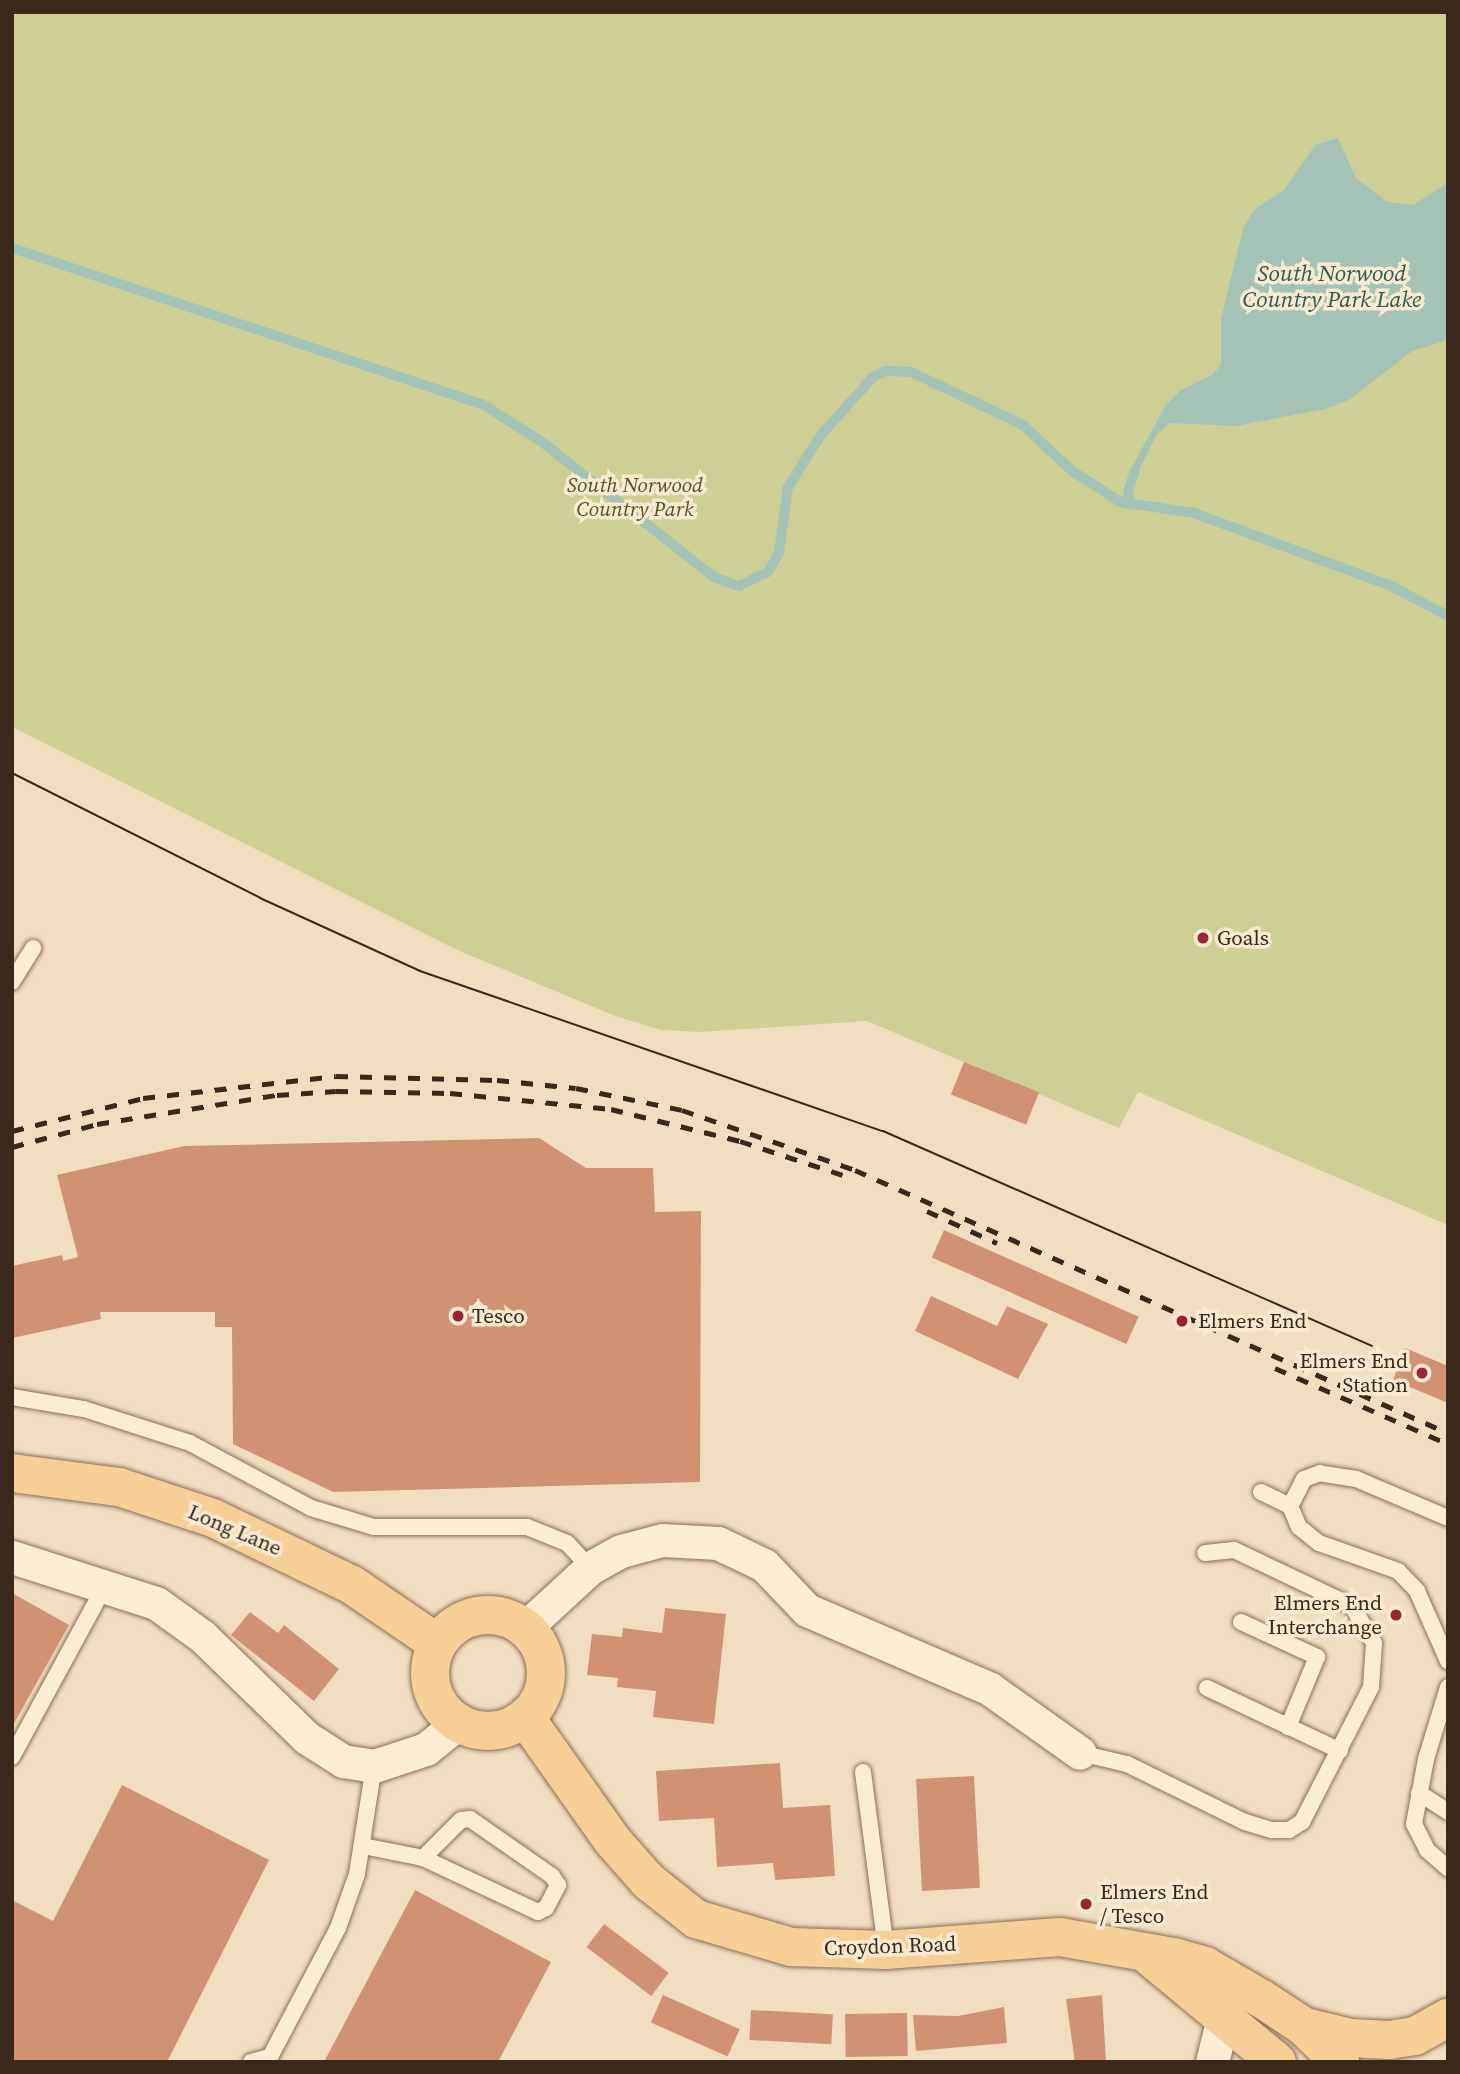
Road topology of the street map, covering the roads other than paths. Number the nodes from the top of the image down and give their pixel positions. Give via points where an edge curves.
1 (33, 948) dead end
2 (12, 982) edge
3 (12, 1397) edge
4 (12, 1473) edge
5 (1261, 1492) dead end
6 (1290, 1506) junction
7 (1448, 1518) edge
8 (1205, 1553) dead end
9 (12, 1557) edge
10 (590, 1568) junction
11 (106, 1584) junction
12 (1241, 1622) dead end
13 (525, 1628) junction
14 (437, 1643) junction
15 (1448, 1661) edge
16 (1448, 1687) edge
17 (1206, 1688) dead end
18 (525, 1717) junction
19 (458, 1723) junction
20 (1288, 1727) junction
21 (1340, 1751) junction
22 (1080, 1753) joint
23 (12, 1757) edge
24 (374, 1766) junction
25 (863, 1772) dead end
26 (1419, 1793) junction
27 (1448, 1812) edge
28 (363, 1846) junction
29 (423, 1858) junction
30 (1448, 1868) edge
31 (886, 1950) junction
32 (1143, 1951) junction
33 (1223, 2018) junction
34 (1448, 2018) edge
35 (1303, 2026) junction
36 (251, 2062) edge
37 (1212, 2062) edge
38 (1277, 2062) edge
39 (1340, 2062) edge

1 - 2 lane
3 - 10 lane via 84,1409 190,1443 311,1508 374,1527 527,1527 567,1544
4 - 14 main road, Long Lane via 119,1487 213,1518 352,1585
5 - 6 lane
6 - 7 lane via 1304,1479 1320,1473 1356,1479
6 - 15 lane via 1299,1527 1319,1543 1398,1572 1417,1591
8 - 21 lane via 1234,1550 1352,1606 1366,1625 1374,1643 1371,1687
9 - 11 street
10 - 13 street
10 - 22 street via 621,1551 662,1539 718,1543 764,1565 807,1610 990,1689
11 - 23 lane
11 - 24 street via 156,1603 202,1636 307,1738 343,1761
12 - 20 lane via 1317,1657
13 - 14 main road via 494,1615 474,1616 451,1627
13 - 18 main road via 538,1643 546,1671 543,1691
14 - 19 main road via 430,1683 443,1709
16 - 26 lane
17 - 20 lane
18 - 19 main road via 494,1731
18 - 31 main road, Croydon Road via 612,1840 648,1881 696,1919 791,1947
19 - 24 street via 426,1749
20 - 21 lane
21 - 22 lane via 1302,1822 1289,1830 1245,1822 1127,1764
24 - 28 lane
25 - 31 lane
26 - 27 lane
26 - 30 lane via 1414,1824 1427,1850
28 - 29 lane
28 - 36 lane via 338,1928 270,2057
29 - 29 lane via 538,1912 546,1908 558,1885 552,1876 470,1819 461,1820
31 - 32 main road, Croydon Road via 1060,1937
32 - 33 main road
32 - 35 main road, Croydon Road via 1205,1966
33 - 37 street
33 - 38 main road
34 - 35 main road via 1415,2036 1389,2040 1351,2038
35 - 39 main road, Croydon Road

